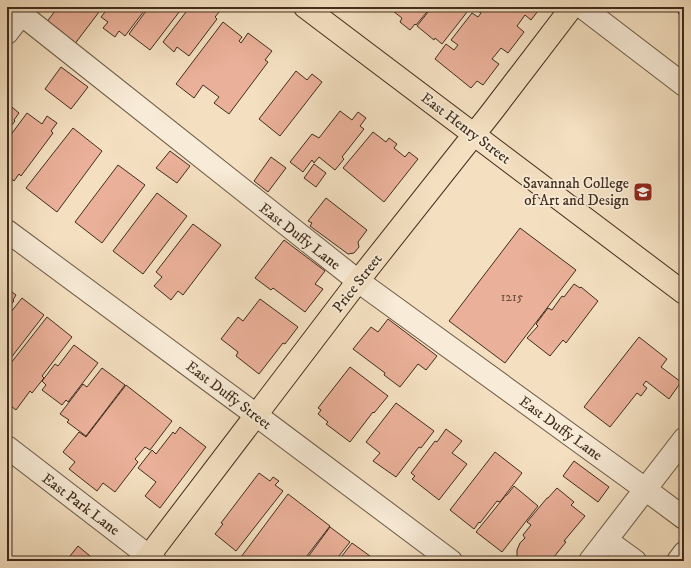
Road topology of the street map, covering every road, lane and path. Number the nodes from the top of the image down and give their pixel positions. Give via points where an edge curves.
1 (305, 7) edge
2 (572, 7) edge
3 (582, 7) edge
4 (24, 11) edge
5 (7, 33) edge
6 (684, 85) edge
7 (474, 134) junction
8 (7, 231) edge
9 (358, 281) junction
10 (684, 293) edge
11 (256, 415) junction
12 (684, 439) edge
13 (7, 448) edge
14 (645, 489) junction
15 (684, 518) edge
16 (606, 540) junction
17 (684, 553) edge
18 (149, 559) edge
19 (451, 561) edge
20 (590, 561) edge
21 (635, 561) edge
22 (678, 561) edge

1 - 7 main road, East Henry Street
2 - 7 main road, Price Street
3 - 6 street
4 - 5 street
4 - 9 street, East Duffy Lane
7 - 9 main road, Price Street
7 - 10 main road, East Henry Street
8 - 11 street, East Duffy Street
9 - 11 main road, Price Street
9 - 14 street, East Duffy Lane
11 - 18 main road, Price Street
11 - 19 street, East Duffy Street
12 - 14 street
13 - 18 street, East Park Lane
14 - 15 street, East Duffy Lane
14 - 16 street
16 - 20 street
16 - 21 street
17 - 22 street

